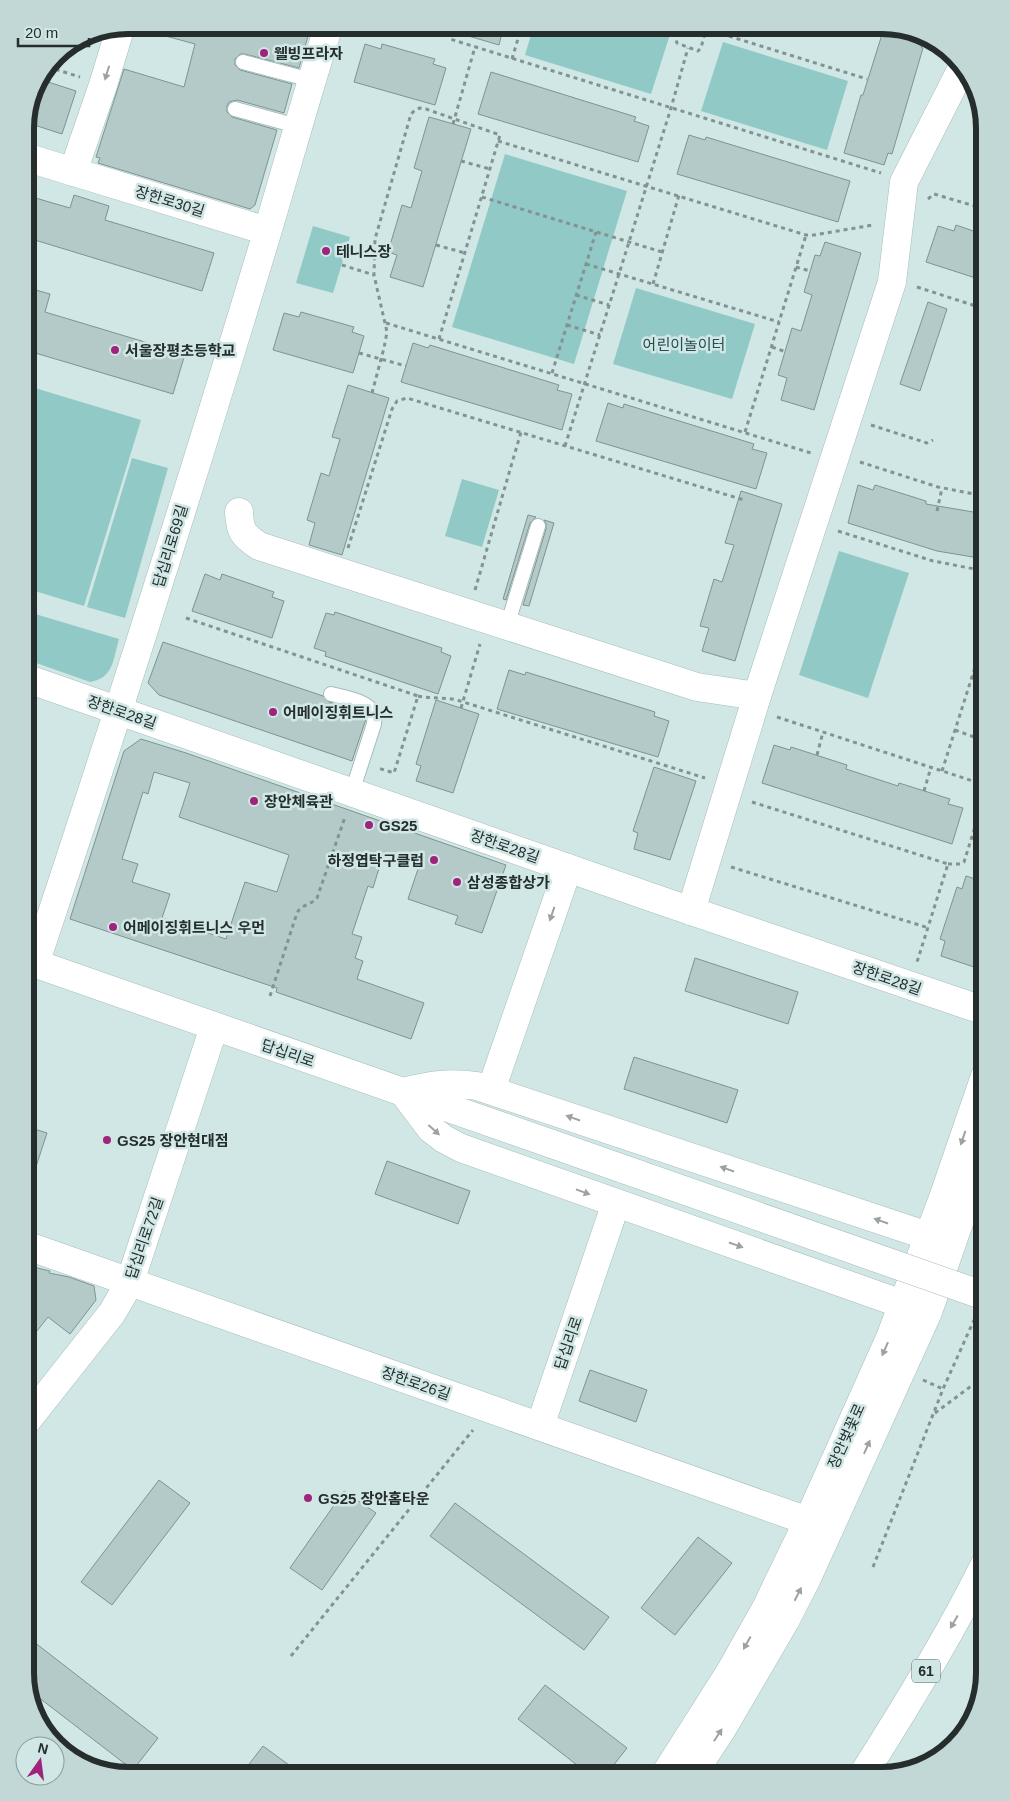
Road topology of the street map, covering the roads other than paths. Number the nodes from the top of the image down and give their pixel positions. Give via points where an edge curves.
1 (326, 34) edge
2 (118, 35) edge
3 (243, 62) dead end
4 (959, 74) edge
5 (311, 80) junction
6 (235, 109) dead end
7 (297, 126) junction
8 (34, 160) edge
9 (73, 172) junction
10 (268, 231) junction
11 (239, 512) dead end
12 (538, 526) dead end
13 (488, 620) junction
14 (34, 681) edge
15 (331, 694) dead end
16 (757, 696) junction
17 (119, 711) junction
18 (349, 804) junction
19 (568, 868) junction
20 (691, 911) junction
21 (34, 951) edge
22 (34, 963) edge
23 (976, 1009) edge
24 (214, 1027) junction
25 (491, 1090) junction
26 (403, 1092) junction
27 (976, 1101) edge
28 (976, 1174) edge
29 (616, 1204) junction
30 (928, 1236) junction
31 (34, 1248) edge
32 (130, 1282) junction
33 (976, 1293) edge
34 (902, 1304) junction
35 (34, 1412) edge
36 (540, 1426) junction
37 (808, 1521) junction
38 (976, 1582) edge
39 (670, 1767) edge
40 (697, 1767) edge
41 (868, 1767) edge

1 - 5 main road, 답십리로69길
2 -> 9 main road
3 - 5 lane
4 - 16 main road via 904,182 892,282
5 - 7 main road, 답십리로69길
6 - 7 lane
7 - 10 main road, 답십리로69길
8 - 9 main road, 장한로30길
9 - 10 main road, 장한로30길
10 - 17 main road, 답십리로69길
11 - 13 main road via 240,527 246,537 259,546
12 - 13 lane
13 - 16 main road via 697,687
14 - 17 main road, 장한로28길
15 - 18 lane via 364,704 374,715
16 - 20 main road
17 - 18 main road, 장한로28길
17 - 21 main road, 답십리로69길
18 - 19 main road, 장한로28길
19 - 20 main road, 장한로28길
19 -> 25 main road
20 - 23 main road, 장한로28길
22 - 24 main road, 답십리로
24 - 26 main road, 답십리로
24 - 32 main road, 답십리로72길
25 - 26 main road via 449,1084
30 -> 25 main road
26 -> 29 main road via 431,1129 452,1144
26 - 33 main road, 답십리로, bridge
27 -> 30 main road, 장안벚꽃로
40 -> 28 main road, 장안벚꽃로 via 807,1578 928,1312
29 -> 34 main road
29 - 36 main road, 답십리로
30 - 34 main road, 장안벚꽃로
31 - 32 main road, 장한로26길
32 - 35 main road, 답십리로72길 via 112,1313
32 - 36 main road, 장한로26길
34 -> 37 main road, 장안벚꽃로 via 890,1338
36 - 37 main road, 장한로26길
37 -> 39 main road, 장안벚꽃로 via 766,1608
38 -> 41 main road, 61

